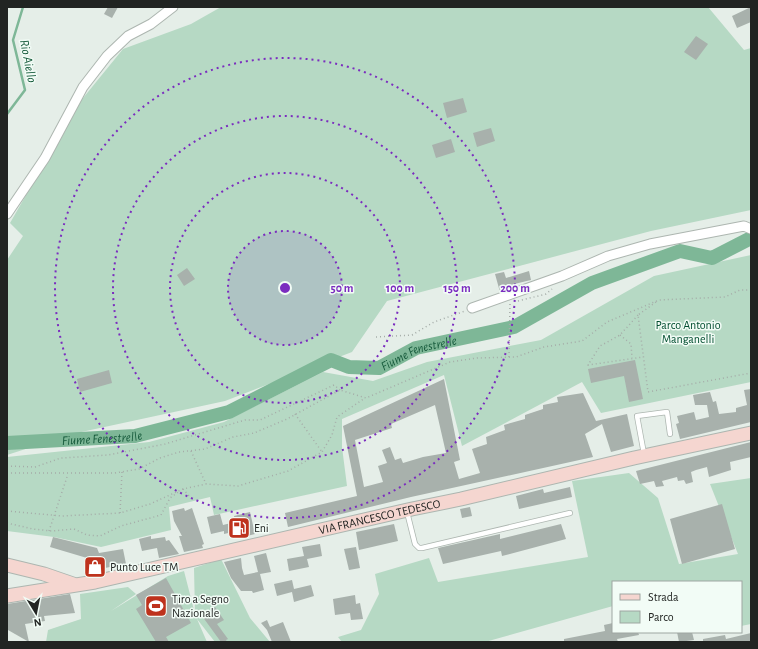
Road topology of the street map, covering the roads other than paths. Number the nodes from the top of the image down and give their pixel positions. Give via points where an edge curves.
1 (173, 7) edge
2 (7, 214) edge
3 (748, 228) edge
4 (472, 308) road end
5 (751, 433) edge
6 (670, 434) dead end
7 (645, 456) junction
8 (406, 510) junction
9 (570, 513) dead end
10 (7, 565) edge
11 (75, 585) junction
12 (7, 596) edge

1 - 2 street via 151,24 128,36 83,87 45,158
3 - 4 street via 650,244 608,256 562,276
5 - 7 street, VIA FRANCESCO TEDESCO
6 - 7 lane via 667,412 637,416
7 - 8 street, VIA FRANCESCO TEDESCO
8 - 9 lane via 415,544 419,548
8 - 11 street, VIA FRANCESCO TEDESCO
10 - 11 street
11 - 12 street, VIA FRANCESCO TEDESCO

